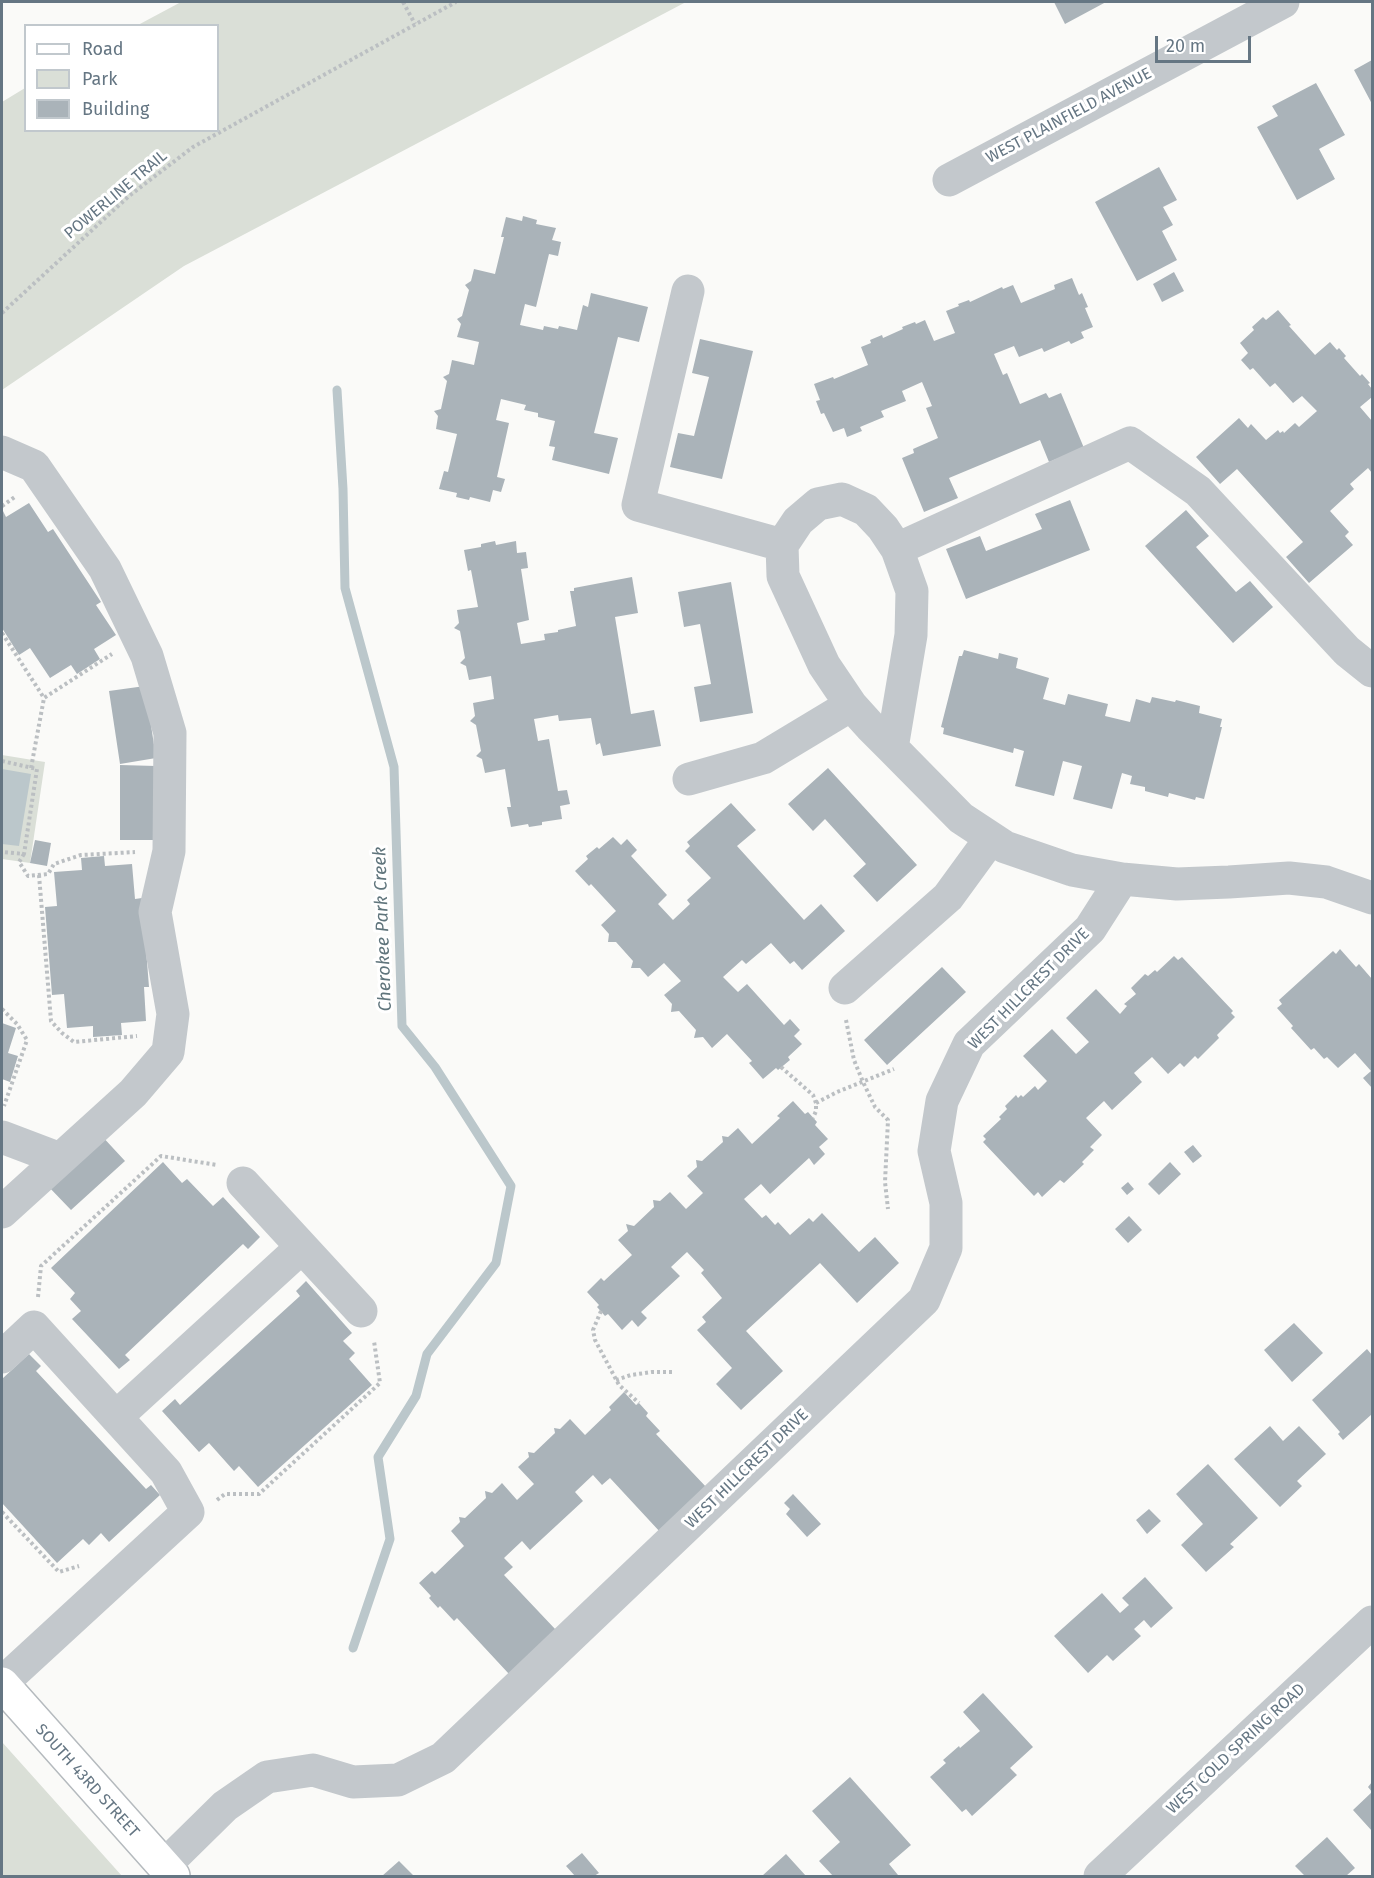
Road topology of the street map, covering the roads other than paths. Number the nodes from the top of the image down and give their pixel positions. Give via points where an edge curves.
1 (1283, 2) edge
2 (949, 180) dead end
3 (688, 291) dead end
4 (2, 452) edge
5 (783, 545) junction
6 (897, 549) junction
7 (1372, 671) edge
8 (851, 705) junction
9 (892, 748) junction
10 (689, 778) dead end
11 (991, 838) junction
12 (1122, 879) junction
13 (1372, 898) edge
14 (845, 988) road end
15 (2, 1137) edge
16 (60, 1159) junction
17 (243, 1183) road end
18 (2, 1212) edge
19 (302, 1247) junction
20 (361, 1311) road end
21 (2, 1357) edge
22 (116, 1417) junction
23 (1372, 1622) edge
24 (2, 1684) edge
25 (169, 1871) edge
26 (1100, 1876) edge

1 - 2 street, WEST PLAINFIELD AVENUE
3 - 5 street via 638,505
4 - 16 street via 34,465 105,569 147,657 170,733 168,851 156,912 173,1014 168,1052 133,1093
5 - 6 street via 798,521 818,504 842,499 866,510
5 - 8 street via 783,576 824,665
6 - 7 street via 1130,443 1198,491 1347,651
6 - 9 street via 912,591 911,635
8 - 9 street
8 - 10 street via 763,758
9 - 11 street via 962,818
11 - 12 street via 1005,847 1072,870
11 - 14 street via 948,897
12 - 13 street via 1177,884 1289,878 1326,882
12 - 25 street, WEST HILLCREST DRIVE via 1090,929 969,1044 942,1101 934,1151 946,1203 946,1248 924,1300 443,1758 398,1780 353,1782 313,1770 267,1777 225,1806
15 - 16 street
16 - 18 street
17 - 19 street
19 - 20 street
19 - 22 street
21 - 22 street via 34,1327
22 - 24 street via 166,1472 188,1512
23 - 26 street, WEST COLD SPRING ROAD
24 - 25 main road, SOUTH 43RD STREET

